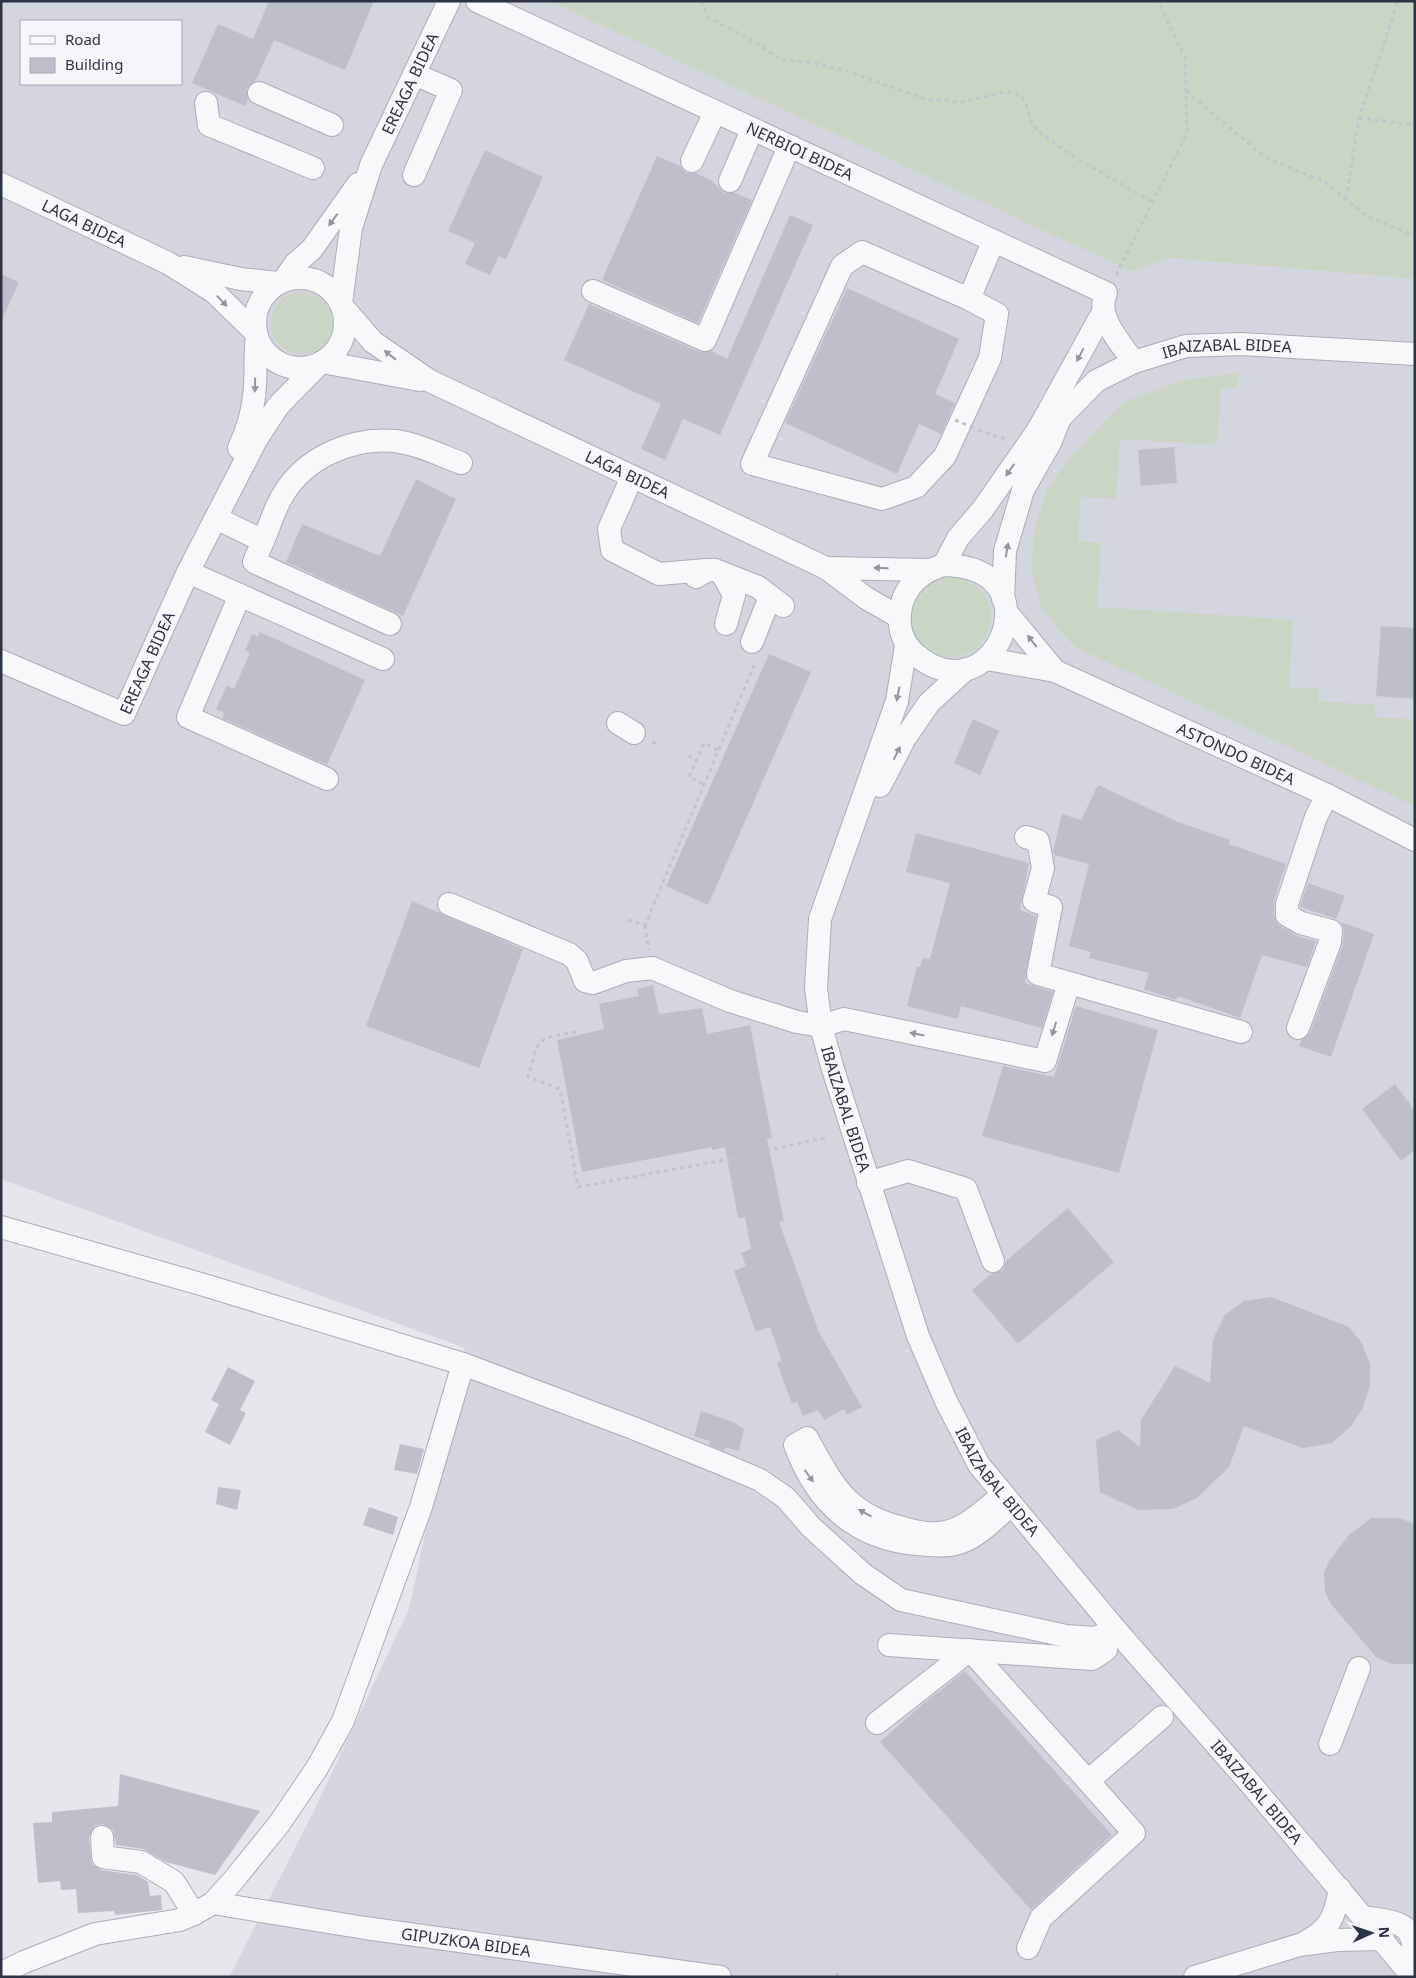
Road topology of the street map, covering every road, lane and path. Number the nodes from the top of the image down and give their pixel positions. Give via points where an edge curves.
1 (449, 1) edge
2 (476, 1) edge
3 (701, 1) edge
4 (1158, 1) edge
5 (1398, 1) edge
6 (414, 74) junction
7 (1186, 90) junction
8 (259, 93) dead end
9 (206, 103) dead end
10 (715, 112) junction
11 (1359, 118) junction
12 (332, 125) dead end
13 (1415, 125) edge
14 (752, 130) junction
15 (789, 147) junction
16 (692, 161) dead end
17 (371, 165) junction
18 (313, 168) dead end
19 (414, 176) dead end
20 (730, 181) dead end
21 (1, 184) edge
22 (1346, 199) junction
23 (1153, 202) junction
24 (1415, 236) edge
25 (993, 242) junction
26 (168, 263) junction
27 (281, 282) junction
28 (593, 291) dead end
29 (969, 299) junction
30 (1104, 302) junction
31 (341, 304) junction
32 (257, 335) junction
33 (1415, 354) edge
34 (1134, 362) junction
35 (321, 363) junction
36 (430, 381) junction
37 (1060, 418) junction
38 (955, 420) dead end
39 (1038, 430) junction
40 (1005, 439) dead end
41 (461, 464) dead end
42 (632, 477) junction
43 (216, 518) junction
44 (263, 541) junction
45 (826, 568) junction
46 (937, 568) junction
47 (713, 571) junction
48 (188, 572) junction
49 (681, 588) dead end
50 (240, 595) junction
51 (777, 602) junction
52 (1005, 606) junction
53 (899, 618) junction
54 (390, 624) dead end
55 (906, 646) junction
56 (755, 649) joint
57 (382, 658) dead end
58 (987, 659) junction
59 (1, 660) edge
60 (966, 669) junction
61 (1055, 671) junction
62 (720, 751) junction
63 (688, 756) dead end
64 (696, 758) junction
65 (327, 779) dead end
66 (704, 784) junction
67 (1327, 795) junction
68 (1026, 837) dead end
69 (1415, 840) edge
70 (834, 874) junction
71 (449, 904) dead end
72 (628, 920) dead end
73 (645, 926) junction
74 (650, 958) dead end
75 (1069, 983) junction
76 (821, 1026) junction
77 (1298, 1028) dead end
78 (576, 1032) dead end
79 (1241, 1032) dead end
80 (828, 1137) dead end
81 (868, 1183) junction
82 (1, 1228) edge
83 (993, 1261) dead end
84 (463, 1364) junction
85 (1007, 1500) junction
86 (1116, 1629) junction
87 (889, 1645) dead end
88 (970, 1650) junction
89 (1106, 1650) dead end
90 (1359, 1668) dead end
91 (1162, 1716) dead end
92 (877, 1723) dead end
93 (1330, 1744) dead end
94 (1088, 1782) junction
95 (102, 1837) dead end
96 (1340, 1889) junction
97 (213, 1903) junction
98 (194, 1914) junction
99 (1364, 1917) junction
100 (1411, 1929) edge
101 (1383, 1939) junction
102 (1299, 1945) junction
103 (1028, 1948) dead end
104 (838, 1971) dead end
105 (1, 1973) edge
106 (1415, 1973) edge
107 (720, 1977) edge
108 (837, 1977) edge
109 (1195, 1977) edge
110 (1413, 1977) edge

1 - 6 street, EREAGA BIDEA
2 - 10 street, NERBIOI BIDEA
3 - 23 path via 708,17 781,60 809,62 849,72 926,99 963,102 1005,92 1016,93 1022,97 1032,125 1038,131 1077,159
4 - 7 path via 1185,58
5 - 11 path
6 - 17 street, EREAGA BIDEA
6 - 19 street via 451,90
7 - 22 path via 1266,158 1325,182
7 - 23 path via 1187,133
8 - 12 street
9 - 18 street via 209,125
10 - 14 street, NERBIOI BIDEA
10 - 16 street
11 - 13 path
11 - 22 path
14 - 15 street, NERBIOI BIDEA
14 - 20 street
15 - 25 street, NERBIOI BIDEA
15 - 28 street via 704,340
17 -> 27 street via 312,249
17 - 31 street via 351,228
21 - 26 street, LAGA BIDEA
22 - 24 path via 1367,216
23 - 30 path
25 - 29 street
25 - 30 street, NERBIOI BIDEA
26 - 27 street, LAGA BIDEA via 241,279
26 -> 32 street, LAGA BIDEA via 214,292
27 - 31 street via 299,278 316,281 330,289
27 - 32 street via 270,289 259,305 255,323
29 - 29 street via 997,314 990,358 945,456 916,487 882,498 752,464 842,266 862,252
30 - 34 street via 1118,339
30 -> 39 street
31 - 35 street via 345,322 342,338
36 -> 31 street, LAGA BIDEA via 373,342
32 - 35 street via 271,358 286,366 303,368
32 -> 43 street, EREAGA BIDEA via 254,395 248,428 224,481
33 - 34 street, IBAIZABAL BIDEA via 1241,344 1186,346
34 - 37 street, IBAIZABAL BIDEA via 1096,382
35 - 36 street, LAGA BIDEA
35 - 43 street, EREAGA BIDEA via 278,406 256,440
36 - 42 street, LAGA BIDEA
37 - 39 street, IBAIZABAL BIDEA
52 -> 37 street, IBAIZABAL BIDEA via 1005,551 1023,490 1050,443
38 - 40 path, bridge
39 -> 46 street, IBAIZABAL BIDEA
41 - 44 street via 430,450 396,441 364,442 332,451 305,468 283,494
42 - 45 street, LAGA BIDEA
42 - 47 street via 609,529 612,550 659,574
43 - 44 street
43 - 48 street, EREAGA BIDEA
44 - 54 street via 254,562
46 -> 45 street, LAGA BIDEA
45 - 53 street, LAGA BIDEA
46 - 52 street via 965,565 984,574 996,585
46 - 53 street via 916,579 908,590
47 - 49 street
47 - 51 street via 758,587
47 - 51 street via 734,595 726,624 746,601
48 - 50 street
48 - 59 street, EREAGA BIDEA via 124,714
50 - 57 street
50 - 65 street via 188,716
51 - 56 street
52 - 58 street via 1005,630
61 -> 52 street, ASTONDO BIDEA
53 - 55 street via 900,633
55 - 60 street via 936,668
55 -> 70 street, IBAIZABAL BIDEA via 897,701
56 - 62 path
58 - 60 street
58 - 61 street, ASTONDO BIDEA
70 -> 60 street, IBAIZABAL BIDEA via 905,738 929,703
61 - 67 street, ASTONDO BIDEA
62 - 64 path via 704,743
62 - 66 path
63 - 64 path
64 - 66 path via 689,777
66 - 73 path
67 - 69 street, ASTONDO BIDEA
67 - 77 street via 1316,817 1288,904 1287,915 1301,923 1331,931 1330,942
68 - 75 street via 1038,841 1043,868 1034,901 1052,906 1038,974
70 - 76 street, IBAIZABAL BIDEA via 820,919 816,988
71 - 76 street via 569,954 577,962 585,981 593,983 626,971 652,968 730,1000 797,1022
72 - 73 path
73 - 74 path
75 -> 76 street via 1044,1060 844,1019
75 - 79 street
76 - 81 street, IBAIZABAL BIDEA
78 - 80 path via 547,1036 538,1042 528,1077 560,1089 578,1187
81 - 83 street via 908,1170 966,1189
81 - 85 street, IBAIZABAL BIDEA via 918,1336 946,1401 979,1465
82 - 84 street via 204,1285
84 - 86 street via 760,1480 786,1498 811,1527 863,1574 901,1600 1066,1636 1096,1638
84 - 97 street via 421,1507 343,1721 317,1768 278,1824
85 -> 85 street via 945,1532 919,1532 889,1525 861,1512 836,1490 807,1438 795,1445 804,1470 845,1520 868,1533 902,1543 956,1544 976,1534
85 - 86 street, IBAIZABAL BIDEA
86 - 96 street, IBAIZABAL BIDEA
87 - 88 street
88 - 89 street via 1092,1659
88 - 92 street
88 - 94 street
90 - 93 street
91 - 94 street
94 - 103 street via 1134,1833 1041,1918
95 - 98 street via 104,1857 141,1862 174,1882
96 - 99 street, IBAIZABAL BIDEA
96 - 102 street via 1335,1916 1318,1936
97 - 98 street
97 - 107 street, GIPUZKOA BIDEA via 365,1928
98 - 105 street via 180,1920 95,1934
99 - 100 street via 1396,1922
99 - 101 street, IBAIZABAL BIDEA
100 - 106 street
101 - 102 street
101 - 110 street, IBAIZABAL BIDEA
102 - 109 street
104 - 108 path

